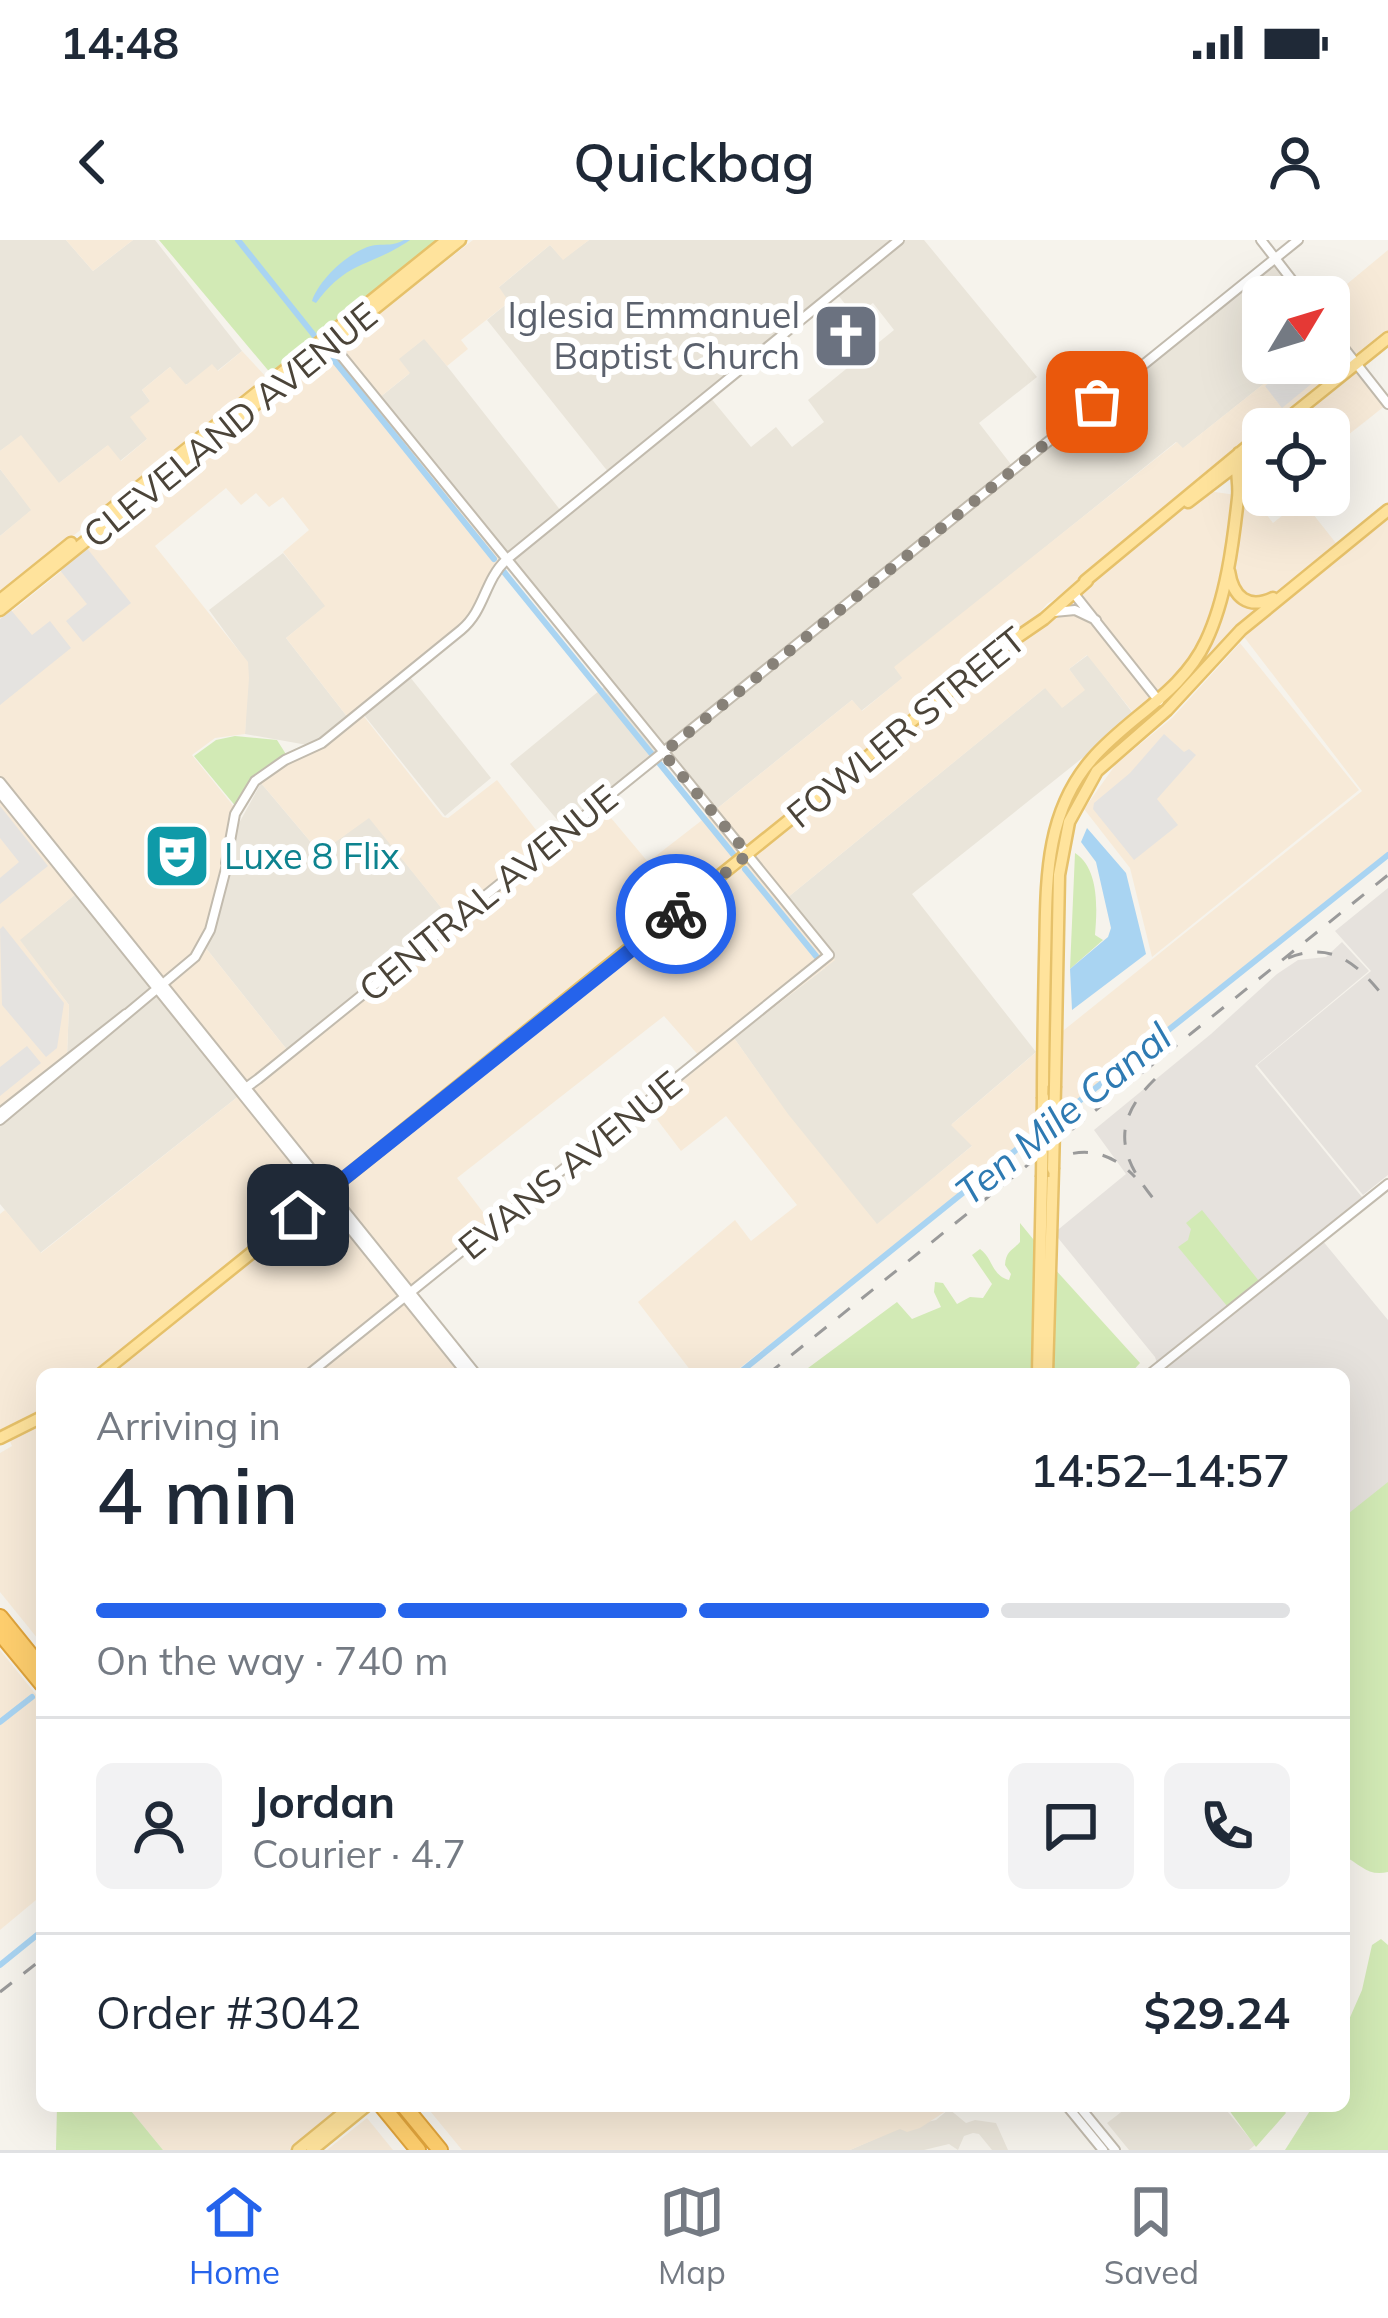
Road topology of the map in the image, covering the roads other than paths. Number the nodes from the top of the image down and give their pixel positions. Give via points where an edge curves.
1 (899, 240) edge
2 (1262, 240) edge
3 (1298, 240) edge
4 (451, 243) edge
5 (1276, 258) junction
6 (1289, 276) edge
7 (1388, 338) edge
8 (329, 340) junction
9 (1350, 356) edge
10 (1356, 364) junction
11 (1388, 404) edge
12 (1301, 408) edge
13 (1242, 451) edge
14 (1239, 453) junction
15 (1242, 459) edge
16 (1235, 466) junction
17 (1206, 484) junction
18 (1238, 493) junction
19 (1388, 510) edge
20 (1228, 556) junction
21 (506, 560) junction
22 (1287, 592) junction
23 (1072, 593) junction
24 (0, 605) edge
25 (1053, 612) junction
26 (1037, 621) junction
27 (1102, 625) junction
28 (1163, 705) junction
29 (662, 754) junction
30 (0, 782) edge
31 (0, 793) edge
32 (748, 854) junction
33 (161, 987) junction
34 (242, 1087) junction
35 (0, 1117) edge
36 (1388, 1184) edge
37 (327, 1192) junction
38 (409, 1295) junction
39 (108, 1368) edge
40 (317, 1368) edge
41 (467, 1368) edge
42 (1042, 1368) edge
43 (1042, 1368) edge
44 (1161, 1368) edge
45 (36, 1420) edge
46 (0, 1438) edge
47 (0, 1617) edge
48 (0, 1633) edge
49 (36, 1670) edge
50 (36, 1672) edge
51 (345, 2112) edge
52 (359, 2112) edge
53 (387, 2112) edge
54 (409, 2112) edge
55 (1072, 2112) edge
56 (1083, 2112) edge
57 (298, 2150) edge
58 (312, 2150) edge
59 (418, 2150) edge
60 (440, 2150) edge
61 (1103, 2150) edge
62 (1114, 2150) edge

1 - 21 street
2 - 5 street
3 - 5 street, CENTRAL AVENUE
4 - 8 main road, CLEVELAND AVENUE
5 - 6 street
5 - 29 street, CENTRAL AVENUE
7 - 10 main road
8 - 21 street
8 - 24 main road, CLEVELAND AVENUE
8 - 24 main road, CLEVELAND AVENUE
9 - 10 street
10 - 11 street
10 - 12 main road
13 - 14 main road, FOWLER STREET
14 - 16 main road
14 - 17 main road, FOWLER STREET
15 - 16 main road, FOWLER STREET
16 - 17 main road, FOWLER STREET
16 - 18 main road
17 - 18 main road
17 - 23 main road, FOWLER STREET
18 - 20 main road
19 - 22 main road
20 - 22 main road via 1242,599 1259,604
20 - 28 main road via 1203,648
21 - 29 street
21 - 33 street via 469,624 322,743 261,777 238,819 206,939
22 - 28 main road
23 - 25 main road, FOWLER STREET
23 - 26 main road, FOWLER STREET
23 - 27 street
25 - 26 main road, FOWLER STREET
25 - 27 street via 1075,610
26 - 32 main road, FOWLER STREET
27 - 28 street
28 - 42 main road, bridge via 1097,771 1069,822 1059,875
28 - 43 main road, bridge via 1095,754 1072,786 1047,868
29 - 32 street
29 - 34 street, CENTRAL AVENUE
30 - 33 street
31 - 33 street
32 - 37 main road, FOWLER STREET
32 - 38 street, EVANS AVENUE via 829,955
33 - 34 street
33 - 35 street
34 - 37 street
36 - 44 street
37 - 38 street
37 - 39 main road, FOWLER STREET
38 - 40 street, EVANS AVENUE
38 - 41 street
45 - 46 main road
47 - 49 highway
48 - 50 highway
51 - 57 main road
52 - 58 main road
53 - 59 highway
54 - 60 highway
55 - 61 street
56 - 62 street

